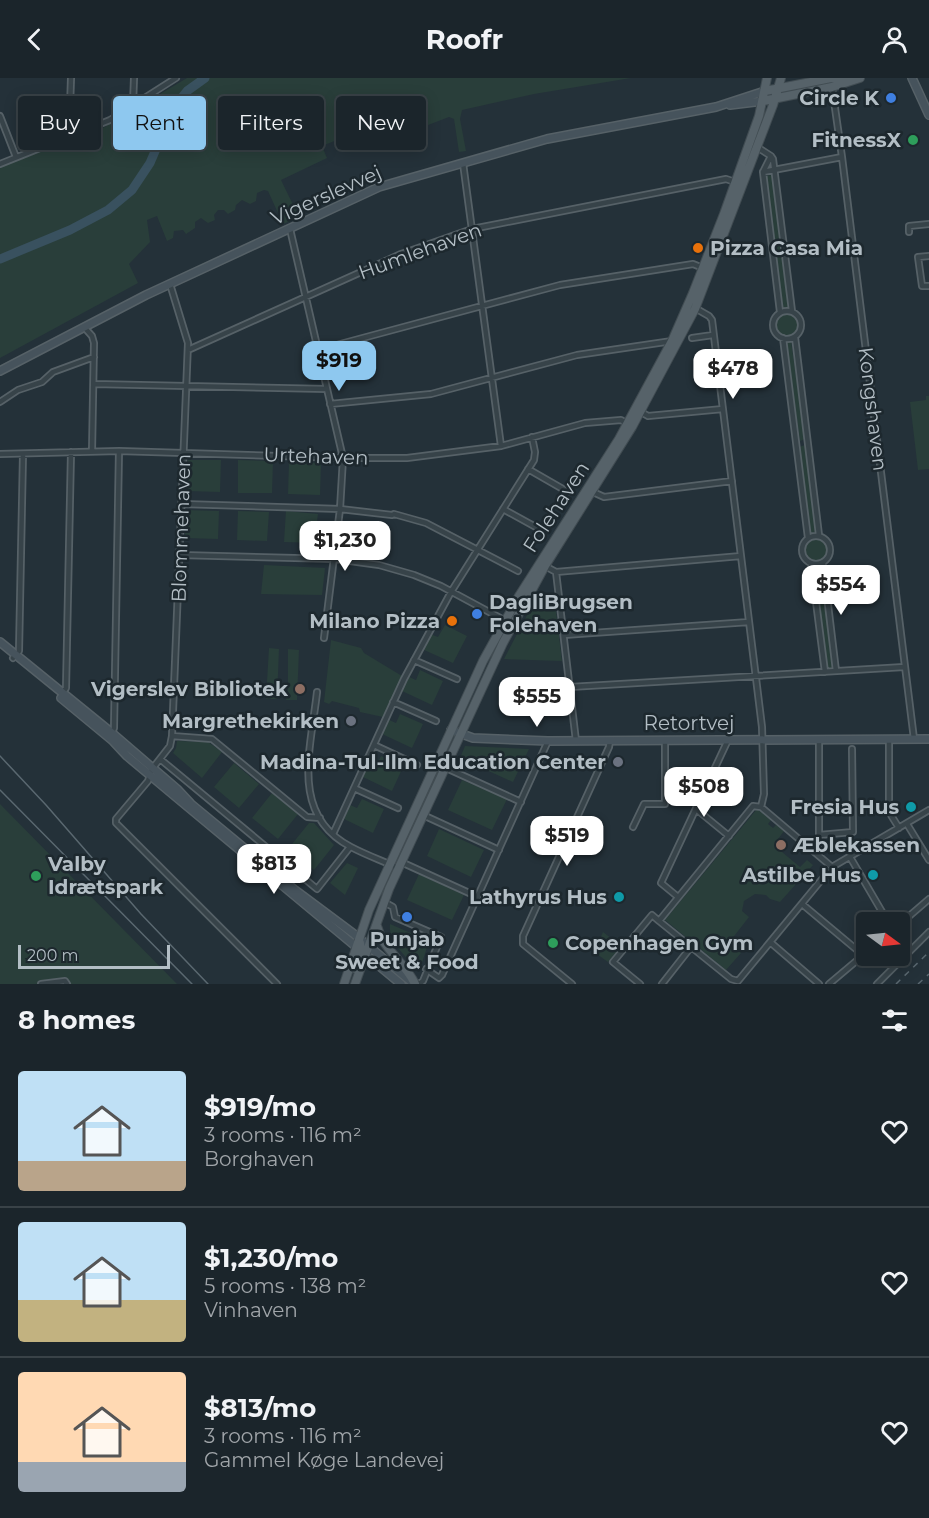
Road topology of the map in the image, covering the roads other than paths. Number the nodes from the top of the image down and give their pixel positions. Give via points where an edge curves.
1 (71, 78) edge
2 (134, 78) edge
3 (176, 78) edge
4 (767, 78) edge
5 (781, 78) edge
6 (912, 78) edge
7 (856, 79) edge
8 (831, 83) edge
9 (779, 88) junction
10 (765, 91) junction
11 (70, 96) edge
12 (133, 96) edge
13 (147, 96) edge
14 (776, 98) junction
15 (763, 101) junction
16 (724, 105) junction
17 (929, 115) edge
18 (0, 116) edge
19 (757, 147) junction
20 (35, 150) edge
21 (771, 156) junction
22 (16, 157) junction
23 (842, 157) junction
24 (463, 162) junction
25 (0, 164) edge
26 (774, 171) junction
27 (764, 172) junction
28 (735, 182) junction
29 (929, 224) edge
30 (290, 229) junction
31 (472, 229) junction
32 (909, 232) dead end
33 (929, 256) edge
34 (704, 268) junction
35 (170, 284) junction
36 (929, 286) edge
37 (306, 297) junction
38 (482, 306) junction
39 (695, 308) junction
40 (792, 311) junction
41 (780, 312) junction
42 (84, 327) junction
43 (713, 335) junction
44 (795, 337) junction
45 (692, 338) dead end
46 (783, 338) junction
47 (672, 340) junction
48 (188, 350) junction
49 (318, 350) junction
50 (94, 357) junction
51 (0, 371) edge
52 (491, 379) junction
53 (94, 384) junction
54 (186, 386) junction
55 (327, 389) junction
56 (0, 402) edge
57 (330, 404) junction
58 (723, 409) junction
59 (641, 412) junction
60 (627, 424) junction
61 (532, 437) junction
62 (808, 442) junction
63 (796, 444) junction
64 (501, 446) junction
65 (92, 451) junction
66 (119, 451) junction
67 (71, 452) junction
68 (184, 453) junction
69 (0, 454) edge
70 (23, 454) junction
71 (343, 458) junction
72 (528, 469) junction
73 (732, 481) junction
74 (568, 492) dead end
75 (593, 492) junction
76 (182, 504) junction
77 (340, 509) junction
78 (503, 509) junction
79 (543, 531) dead end
80 (819, 536) junction
81 (808, 538) junction
82 (478, 549) junction
83 (180, 555) junction
84 (741, 556) junction
85 (335, 559) junction
86 (811, 563) junction
87 (823, 563) junction
88 (545, 566) junction
89 (518, 570) dead end
90 (556, 572) junction
91 (451, 592) junction
92 (504, 620) junction
93 (749, 622) junction
94 (564, 635) junction
95 (324, 638) dead end
96 (0, 642) edge
97 (0, 647) edge
98 (15, 657) junction
99 (414, 660) junction
100 (904, 667) junction
101 (836, 671) junction
102 (825, 672) junction
103 (756, 676) junction
104 (457, 679) dead end
105 (570, 687) junction
106 (317, 692) dead end
107 (61, 695) junction
108 (393, 702) junction
109 (436, 721) dead end
110 (451, 730) junction
111 (459, 734) junction
112 (110, 735) junction
113 (172, 736) junction
114 (889, 739) junction
115 (914, 739) junction
116 (929, 739) edge
117 (665, 740) junction
118 (728, 740) junction
119 (763, 740) junction
120 (819, 740) junction
121 (548, 741) junction
122 (576, 741) junction
123 (610, 741) junction
124 (374, 745) junction
125 (852, 749) dead end
126 (160, 759) junction
127 (417, 765) dead end
128 (444, 767) junction
129 (151, 772) junction
130 (354, 788) junction
131 (521, 802) junction
132 (761, 807) junction
133 (398, 808) dead end
134 (696, 809) junction
135 (929, 810) edge
136 (423, 815) junction
137 (320, 818) junction
138 (907, 824) junction
139 (633, 827) dead end
140 (899, 828) junction
141 (333, 834) junction
142 (729, 836) junction
143 (819, 836) junction
144 (350, 847) junction
145 (499, 850) junction
146 (819, 855) junction
147 (850, 856) junction
148 (929, 861) edge
149 (390, 864) junction
150 (400, 865) junction
151 (832, 867) junction
152 (478, 897) junction
153 (678, 897) junction
154 (929, 899) edge
155 (384, 902) junction
156 (802, 904) junction
157 (882, 912) edge
158 (910, 915) edge
159 (659, 921) junction
160 (377, 925) junction
161 (929, 932) edge
162 (364, 942) junction
163 (770, 942) junction
164 (856, 946) edge
165 (691, 947) junction
166 (361, 952) junction
167 (856, 961) edge
168 (426, 969) junction
169 (729, 982) edge
170 (41, 984) edge
171 (68, 984) edge
172 (277, 984) edge
173 (344, 984) edge
174 (351, 984) edge
175 (356, 984) edge
176 (401, 984) edge
177 (416, 984) edge
178 (571, 984) edge
179 (640, 984) edge
180 (662, 984) edge
181 (819, 984) edge
182 (829, 984) edge
183 (877, 984) edge

1 - 11 street
2 - 12 street
3 - 13 street
4 - 10 main road, Folehaven
5 - 9 main road, Folehaven
6 - 17 street
7 - 8 main road, Vigerslevvej
8 - 9 main road, Vigerslevvej
8 - 14 main road, Vigerslevvej
8 - 23 street, Kongshaven
9 - 10 main road, Vigerslevvej
9 - 14 main road, Folehaven
10 - 15 main road, Folehaven
10 - 16 street, Vigerslevvej
14 - 15 main road, Vigerslevvej
14 - 19 main road, Folehaven
15 - 16 street, Vigerslevvej
15 - 28 main road, Folehaven
16 - 24 street, Vigerslevvej via 547,139
18 - 22 street
19 - 21 street
19 - 39 main road, Folehaven
20 - 22 street
21 - 26 street
21 - 27 street
22 - 25 street
23 - 26 street
23 - 100 street, Kongshaven
24 - 30 street, Vigerslevvej via 379,187
24 - 31 street
26 - 27 street
26 - 40 street
27 - 41 street
28 - 31 street, Humlehaven via 726,179
28 - 34 main road, Folehaven
29 - 32 street via 909,226
30 - 35 street, Vigerslevvej
30 - 37 street
31 - 37 street, Humlehaven via 401,254
31 - 38 street
33 - 36 street via 918,257 922,286
34 - 38 street via 693,264 560,285
34 - 47 main road, Folehaven
35 - 42 street, Vigerslevvej
35 - 48 street, Blommehaven
37 - 48 street, Humlehaven
37 - 49 street
38 - 49 street
38 - 52 street
39 - 43 street via 711,318
39 - 59 main road, Folehaven
40 - 41 street
40 - 44 street via 802,322
41 - 46 street via 773,326
42 - 50 street via 92,336
42 - 51 street, Vigerslevvej
43 - 45 street
43 - 58 street
44 - 46 street
44 - 62 street
46 - 63 street
47 - 52 street via 577,355
47 - 60 main road, Folehaven
48 - 54 street, Blommehaven
49 - 55 street
50 - 53 street
50 - 56 street via 53,372 42,382 18,390
52 - 57 street via 431,394
52 - 64 street
53 - 54 street
53 - 65 street
54 - 55 street
54 - 68 street, Blommehaven
55 - 57 street
57 - 71 street
58 - 59 street via 648,416
58 - 73 street
59 - 75 main road, Folehaven
60 - 61 street, Urtehaven via 621,420 585,423
60 - 92 main road, Folehaven
61 - 64 street, Urtehaven
61 - 72 street via 536,456
62 - 63 street
62 - 80 street
63 - 81 street
64 - 71 street, Urtehaven via 407,458
65 - 66 street, Urtehaven
65 - 67 street, Urtehaven
66 - 68 street, Urtehaven
66 - 112 street via 114,728
67 - 70 street, Urtehaven
67 - 107 street via 66,688
68 - 71 street, Urtehaven
68 - 76 street, Blommehaven
69 - 70 street, Urtehaven
70 - 98 street via 19,651
71 - 77 street
72 - 74 street, Folehaven
72 - 78 street
73 - 75 street via 604,497
73 - 84 street
75 - 88 main road, Folehaven
76 - 77 street
76 - 83 street, Blommehaven
77 - 82 street via 393,514 426,523
77 - 85 street
78 - 79 street, Folehaven
78 - 82 street
80 - 81 street
80 - 87 street via 831,548
81 - 86 street via 802,551
82 - 89 street
82 - 91 street
83 - 85 street
83 - 113 street, Blommehaven
84 - 90 street
84 - 93 street
85 - 91 street via 390,568
85 - 95 street
86 - 87 street
86 - 102 street
87 - 101 street
88 - 90 street
88 - 111 main road, Folehaven
90 - 94 street
91 - 92 street
91 - 99 street
92 - 110 main road, Folehaven
93 - 94 street
93 - 103 street
94 - 105 street
96 - 98 street
97 - 98 street
98 - 107 street
99 - 104 street
99 - 108 street
100 - 101 street
100 - 115 street, Kongshaven
101 - 102 street
102 - 103 street
103 - 105 street
103 - 119 street
105 - 122 street
106 - 137 street via 308,775 313,808
107 - 112 street
108 - 109 street
108 - 124 street
110 - 111 street, Retortvej
110 - 149 main road, Folehaven
111 - 121 street, Retortvej
111 - 128 main road, Folehaven
112 - 129 street
113 - 126 street, Blommehaven
113 - 137 street via 212,739 307,818
114 - 115 street, Retortvej
114 - 120 street, Retortvej
114 - 140 street via 889,812
115 - 116 street, Retortvej
117 - 118 street, Retortvej
117 - 123 street, Retortvej
117 - 139 street via 665,804 644,804
118 - 119 street, Retortvej
118 - 134 street
119 - 120 street, Retortvej
119 - 132 street
120 - 143 street
121 - 122 street, Retortvej
121 - 131 street
122 - 123 street, Retortvej
123 - 178 street via 524,936 523,944
124 - 127 street
124 - 130 street
125 - 143 street via 853,832
126 - 129 street, Blommehaven
126 - 144 street via 317,890
128 - 131 street
128 - 136 main road, Folehaven
129 - 162 street
129 - 166 street
129 - 172 street, Blommehaven via 116,823
130 - 133 street
130 - 141 street
131 - 145 street
132 - 142 street via 753,806
132 - 146 street
134 - 142 street
134 - 153 street via 661,883
135 - 138 street
136 - 145 street
136 - 150 main road, Folehaven
137 - 141 street
138 - 140 street
138 - 148 street
140 - 147 street
141 - 144 street
142 - 153 street
143 - 146 street
144 - 149 street
145 - 152 street
146 - 151 street
147 - 151 street
147 - 157 street
149 - 150 street
149 - 162 main road, Folehaven
150 - 152 street
150 - 155 main road, Folehaven
151 - 156 street
152 - 168 street via 442,975 437,977
153 - 159 street
154 - 158 street
155 - 160 main road, Folehaven
155 - 168 street via 393,907 395,916 441,937
156 - 163 street
156 - 164 street
159 - 165 street
159 - 179 street via 652,915 613,962
160 - 162 main road, Folehaven
160 - 177 main road via 382,941
161 - 183 street
162 - 166 main road, Folehaven
162 - 166 main road, Folehaven
162 - 177 street
163 - 169 street via 738,981
163 - 181 street
165 - 169 street
165 - 180 street
166 - 173 main road
166 - 174 main road
166 - 175 main road
166 - 176 street
167 - 182 street
168 - 177 street via 423,981
170 - 171 street

